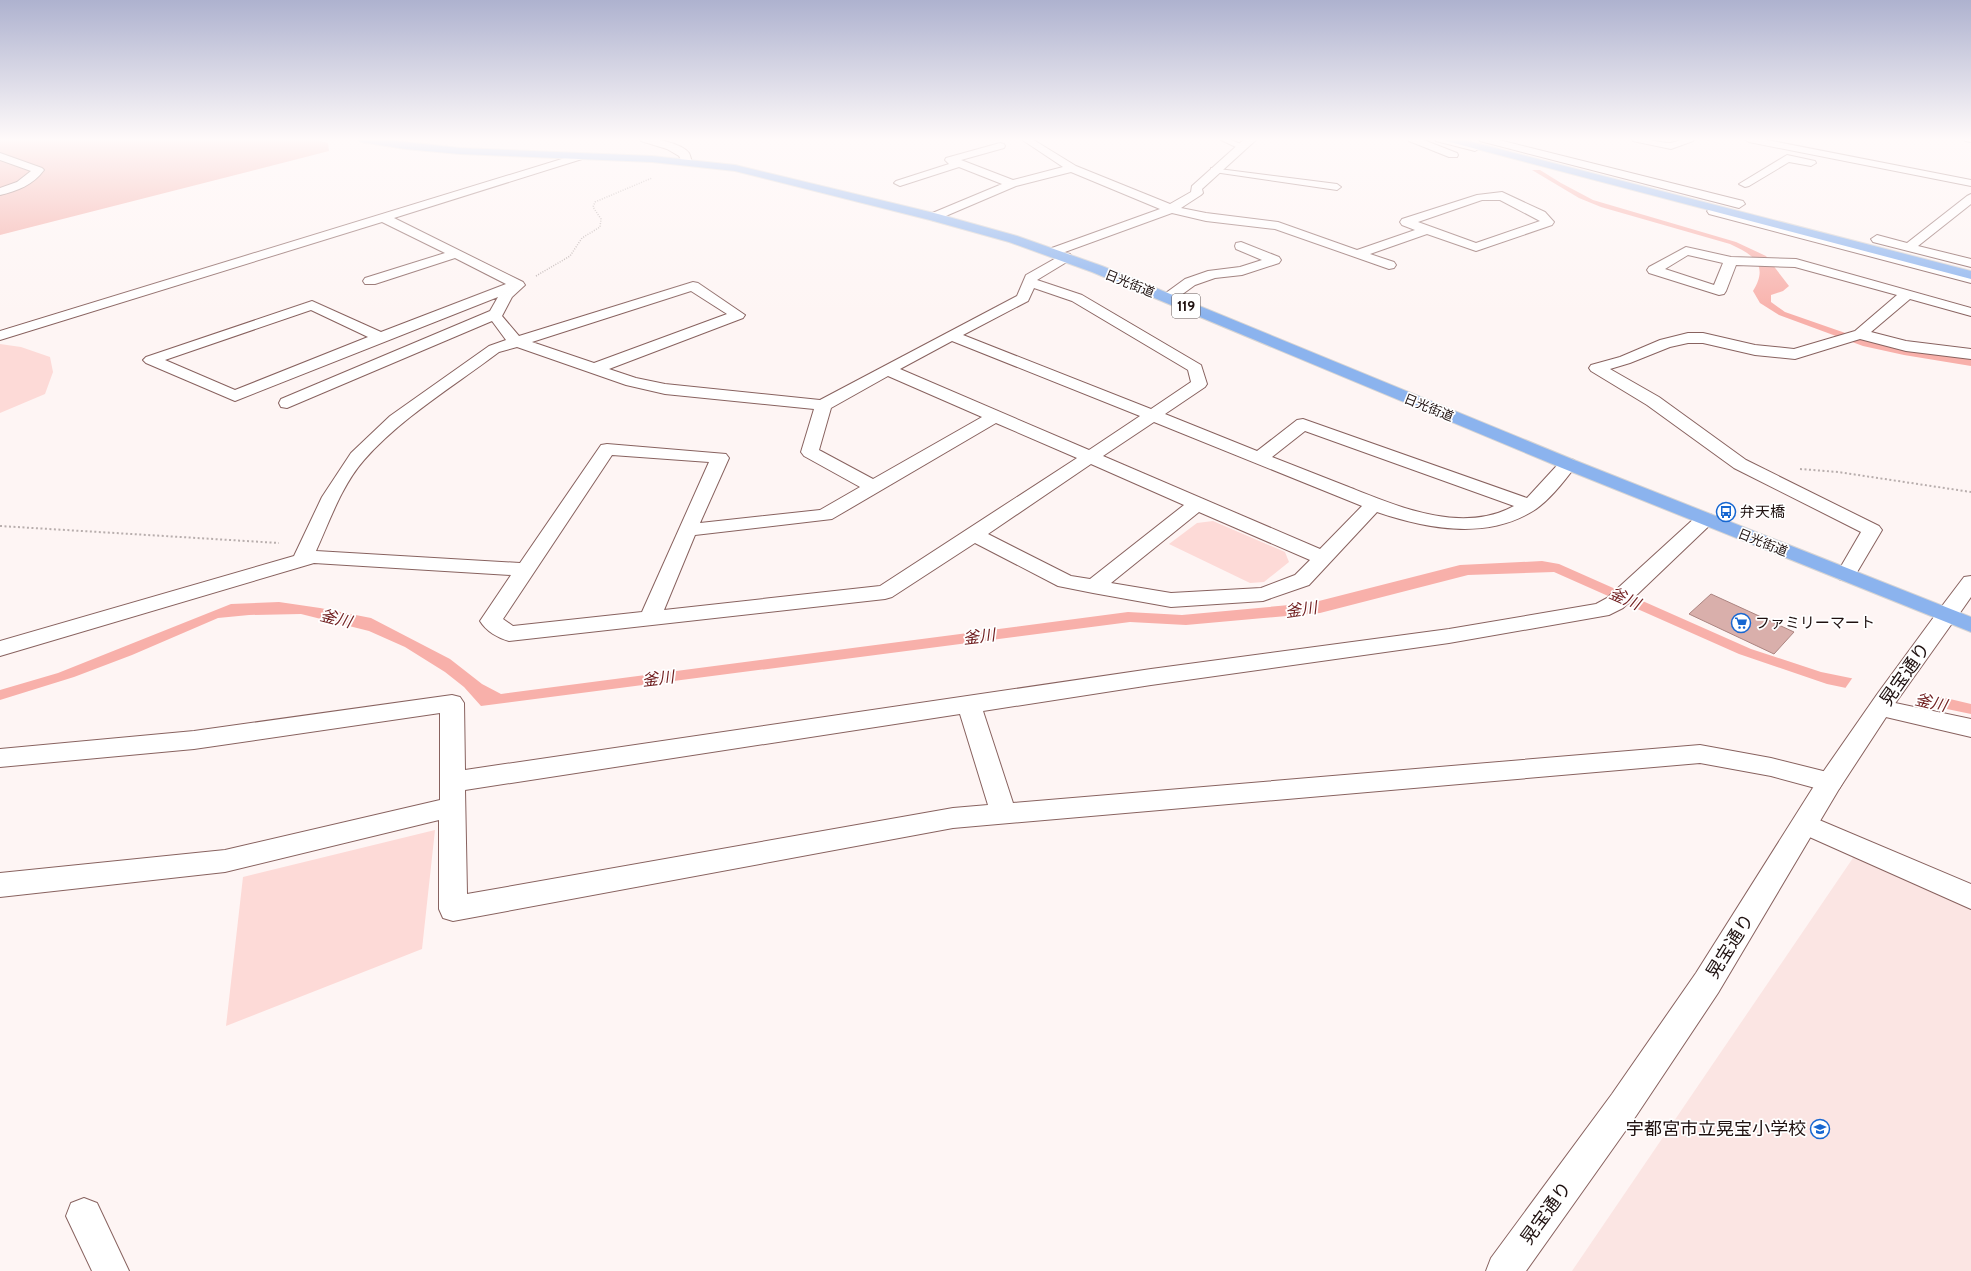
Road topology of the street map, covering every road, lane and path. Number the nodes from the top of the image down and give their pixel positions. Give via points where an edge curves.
1 (444, 198) edge
2 (603, 198) edge
3 (859, 198) edge
4 (978, 198) edge
5 (1144, 198) edge
6 (1188, 198) edge
7 (1477, 198) edge
8 (1507, 198) edge
9 (1667, 198) edge
10 (1679, 198) edge
11 (1706, 198) edge
12 (1719, 198) edge
13 (1971, 198) edge
14 (1170, 209) junction
15 (383, 217) junction
16 (934, 217) junction
17 (1427, 230) junction
18 (1913, 243) dead end
19 (1241, 246) dead end
20 (455, 254) junction
21 (1356, 254) junction
22 (1059, 255) junction
23 (1731, 261) junction
24 (1971, 263) edge
25 (1389, 265) dead end
26 (1971, 267) edge
27 (1971, 275) edge
28 (1971, 279) edge
29 (370, 281) dead end
30 (1029, 282) junction
31 (518, 285) junction
32 (1907, 294) junction
33 (506, 295) junction
34 (1168, 298) junction
35 (1971, 312) edge
36 (496, 314) junction
37 (1860, 334) junction
38 (0, 336) edge
39 (950, 336) junction
40 (378, 338) junction
41 (515, 341) junction
42 (1971, 354) edge
43 (593, 369) junction
44 (888, 370) junction
45 (287, 403) dead end
46 (823, 405) junction
47 (995, 416) junction
48 (1152, 416) junction
49 (1089, 457) junction
50 (1258, 459) junction
51 (1568, 464) junction
52 (1793, 468) dead end
53 (873, 486) junction
54 (1971, 492) edge
55 (1197, 504) junction
56 (1374, 504) junction
57 (1529, 505) junction
58 (1705, 519) junction
59 (0, 526) edge
60 (688, 530) junction
61 (974, 534) junction
62 (310, 551) junction
63 (1323, 558) junction
64 (525, 570) junction
65 (1846, 575) junction
66 (1971, 582) edge
67 (1093, 587) junction
68 (1947, 615) junction
69 (650, 618) junction
70 (1971, 624) edge
71 (0, 649) edge
72 (1888, 698) junction
73 (969, 704) junction
74 (1971, 728) edge
75 (0, 758) edge
76 (1830, 782) junction
77 (452, 795) junction
78 (1004, 814) junction
79 (1805, 824) junction
80 (0, 885) edge
81 (1971, 897) edge
82 (84, 1216) dead end
83 (111, 1271) edge
84 (1504, 1271) edge

1 - 15 street
2 - 33 path via 595,202 593,206 601,219 600,227 582,238 570,256
3 - 16 highway, 日光街道 / 119
4 - 16 street
5 - 14 street
6 - 14 street
7 - 17 street via 1406,222
8 - 17 street via 1541,215 1548,222 1476,247
9 - 28 street
10 - 27 highway
11 - 26 highway
12 - 24 street
13 - 18 street
14 - 21 street via 1229,221 1263,223
14 - 22 street
15 - 20 street
15 - 38 street
16 - 22 highway, 日光街道 / 119
17 - 21 street
19 - 34 street via 1274,260 1242,271 1213,274 1190,282
20 - 29 street
20 - 31 street
21 - 25 street
22 - 30 street
22 - 34 highway, 日光街道 / 119
23 - 23 street via 1686,251 1654,270 1720,291
23 - 32 street via 1796,263
30 - 39 street via 1023,298
30 - 48 street via 1077,298 1195,368 1199,384
31 - 33 street
31 - 40 street
32 - 35 street
32 - 37 street
33 - 36 street
34 - 51 highway, 日光街道 / 119
36 - 41 street
36 - 45 street
37 - 42 street via 1906,346
37 - 65 street via 1795,354 1755,350 1703,338 1688,338 1665,343 1625,360 1597,368 1653,401 1740,464 1872,530
39 - 44 street
39 - 48 street
40 - 40 street via 235,396 151,360 312,304
41 - 43 street
41 - 43 street via 693,286 738,315
41 - 62 street via 494,349 417,404 357,457 331,498
43 - 46 street via 632,382 665,389
44 - 46 street
44 - 47 street
46 - 53 street via 810,452
47 - 49 street
47 - 53 street
48 - 49 street
48 - 50 street
49 - 55 street
49 - 61 street
50 - 56 street
50 - 57 street via 1303,424
51 - 57 street
51 - 58 highway, 日光街道 / 119
52 - 54 path via 1838,472
53 - 60 street via 824,516
55 - 63 street
55 - 67 street
56 - 57 street via 1429,521 1460,522 1490,522 1510,517
56 - 63 street
58 - 65 highway, 日光街道 / 119
58 - 73 street via 1621,597 1601,610 1449,636
59 - 62 path
60 - 64 street via 720,458 607,449
60 - 69 street
61 - 67 street via 1065,581
61 - 69 street via 885,592
62 - 64 street
62 - 71 street
63 - 67 street via 1302,580 1263,594 1171,600
64 - 69 street via 490,621 509,634
65 - 68 highway, 日光街道 / 119
66 - 68 street, 晃宝通り
68 - 70 highway, 日光街道 / 119
68 - 72 street, 晃宝通り
72 - 74 street
72 - 76 street, 晃宝通り
73 - 77 street
73 - 78 street
75 - 77 street via 194,740 452,703
76 - 78 street via 1771,767 1700,754
76 - 79 street, 晃宝通り
77 - 78 street via 453,909 953,818
77 - 80 street via 225,862
79 - 81 street
79 - 84 street, 晃宝通り via 1708,983
82 - 83 street

